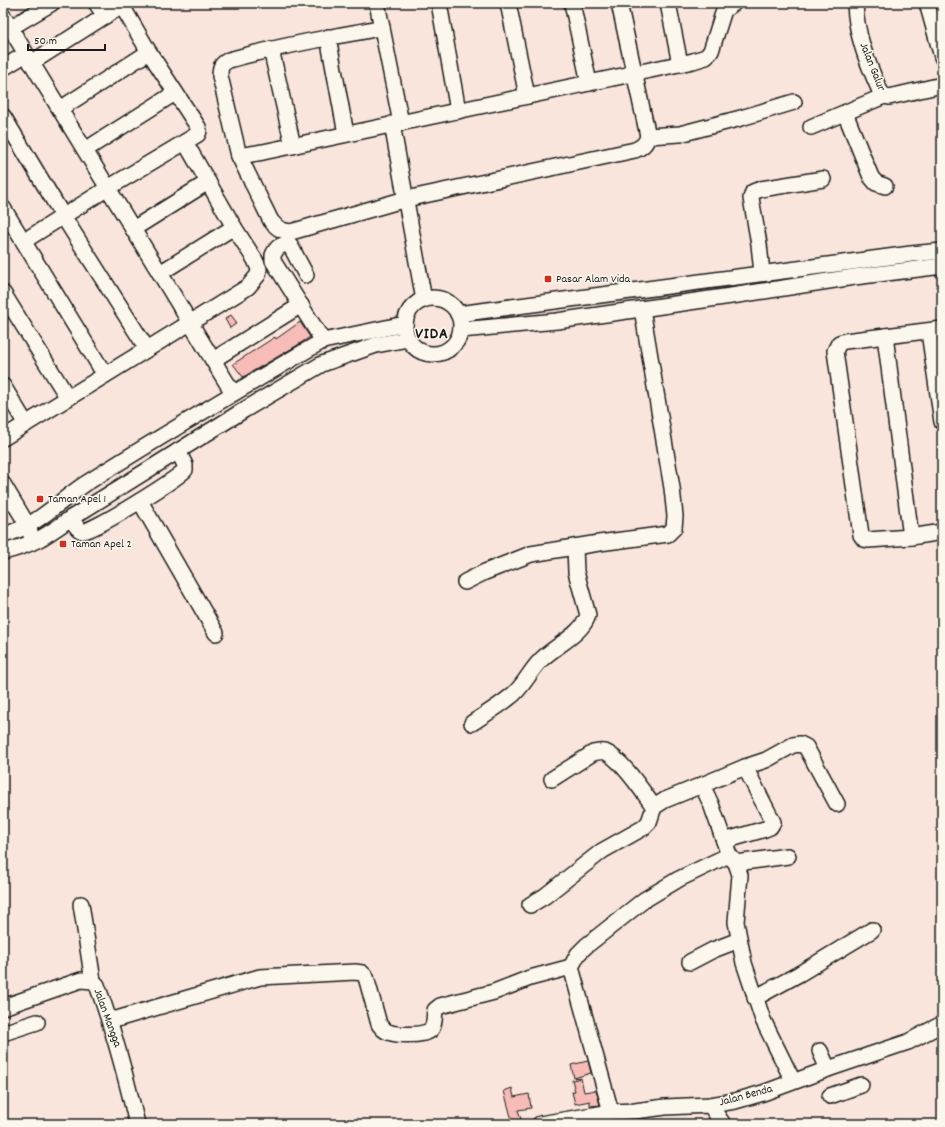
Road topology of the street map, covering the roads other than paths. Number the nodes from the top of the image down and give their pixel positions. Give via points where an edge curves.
1 (52, 3) edge
2 (96, 3) edge
3 (377, 3) edge
4 (439, 3) edge
5 (508, 3) edge
6 (572, 3) edge
7 (619, 3) edge
8 (668, 3) edge
9 (855, 3) edge
10 (927, 3) edge
11 (727, 5) edge
12 (105, 16) junction
13 (7, 22) edge
14 (382, 27) junction
15 (328, 37) junction
16 (271, 49) junction
17 (149, 52) junction
18 (942, 57) edge
19 (29, 58) junction
20 (680, 64) junction
21 (3, 68) edge
22 (634, 74) junction
23 (589, 84) junction
24 (942, 86) edge
25 (175, 93) junction
26 (527, 96) junction
27 (884, 96) junction
28 (794, 102) dead end
29 (60, 109) junction
30 (458, 111) junction
31 (845, 113) junction
32 (3, 116) edge
33 (397, 124) junction
34 (811, 128) dead end
35 (346, 134) junction
36 (648, 136) junction
37 (185, 142) junction
38 (293, 146) junction
39 (85, 150) junction
40 (239, 156) junction
41 (823, 179) dead end
42 (208, 182) junction
43 (885, 186) dead end
44 (108, 188) junction
45 (406, 199) junction
46 (3, 208) edge
47 (63, 216) junction
48 (234, 227) junction
49 (133, 229) junction
50 (24, 242) junction
51 (942, 251) edge
52 (942, 266) edge
53 (160, 273) junction
54 (762, 273) junction
55 (306, 275) dead end
56 (3, 293) edge
57 (424, 300) junction
58 (302, 306) junction
59 (642, 309) junction
60 (458, 314) junction
61 (192, 323) junction
62 (405, 324) junction
63 (460, 330) junction
64 (935, 330) edge
65 (884, 336) junction
66 (408, 339) junction
67 (325, 341) junction
68 (147, 349) junction
69 (334, 359) junction
70 (214, 360) junction
71 (105, 375) junction
72 (3, 386) edge
73 (234, 393) junction
74 (68, 398) junction
75 (942, 419) edge
76 (26, 424) junction
77 (3, 438) edge
78 (178, 451) junction
79 (3, 484) edge
80 (140, 500) junction
81 (70, 518) junction
82 (28, 526) junction
83 (942, 532) edge
84 (3, 535) edge
85 (911, 537) junction
86 (33, 543) junction
87 (575, 547) junction
88 (3, 552) edge
89 (466, 582) dead end
90 (216, 633) dead end
91 (472, 723) dead end
92 (745, 767) junction
93 (552, 779) dead end
94 (702, 785) junction
95 (837, 804) dead end
96 (654, 807) junction
97 (730, 853) junction
98 (788, 856) dead end
99 (81, 904) dead end
100 (530, 905) dead end
101 (872, 930) dead end
102 (739, 940) junction
103 (690, 962) dead end
104 (571, 967) junction
105 (93, 981) junction
106 (755, 998) junction
107 (3, 1007) edge
108 (110, 1021) junction
109 (37, 1022) dead end
110 (942, 1024) edge
111 (3, 1033) edge
112 (820, 1051) dead end
113 (833, 1067) junction
114 (793, 1081) junction
115 (861, 1086) dead end
116 (847, 1090) junction
117 (830, 1096) dead end
118 (710, 1105) junction
119 (611, 1112) junction
120 (635, 1117) edge
121 (579, 1120) edge
122 (137, 1124) edge
123 (540, 1124) edge
124 (723, 1124) edge

1 - 13 street
2 - 12 street
3 - 14 street
4 - 30 street
5 - 26 street
6 - 23 street
7 - 22 street
8 - 20 street
9 - 27 street, Jalan Galur via 864,54
10 - 18 street
11 - 20 street via 711,51 706,57
12 - 17 street via 117,9 125,11
12 - 19 street
13 - 19 street
14 - 15 street
14 - 33 street
15 - 16 street
15 - 35 street
16 - 38 street
16 - 40 street via 229,60 220,68
17 - 25 street
17 - 29 street
19 - 21 street
19 - 29 street
20 - 22 street
22 - 23 street
22 - 36 street
23 - 26 street
24 - 27 street, Jalan Galur
25 - 37 street via 199,131
25 - 39 street
26 - 30 street
27 - 31 street
28 - 36 street via 680,134
29 - 39 street
30 - 33 street
31 - 34 street
31 - 43 street via 871,177 876,183
32 - 47 street
33 - 35 street
33 - 45 street
35 - 38 street
36 - 45 street via 647,141 635,150
37 - 42 street
37 - 44 street
38 - 40 street
39 - 44 street
40 - 45 street via 271,221 283,231 291,232
41 - 54 street via 753,192 751,198
42 - 48 street
42 - 49 street
44 - 47 street
44 - 49 street
45 - 57 street
46 - 50 street
47 - 50 street
47 - 68 street
48 - 53 street
48 - 61 street via 255,260 259,269 258,275 248,287
49 - 53 street
50 - 71 street
51 - 54 street
52 - 59 street via 854,276
53 - 61 street
54 - 60 street
55 - 58 street via 290,245 278,247 272,255 273,261
56 - 74 street
57 - 60 street via 440,299 447,302
57 - 62 street via 411,309
58 - 67 street
58 - 70 street
59 - 63 street via 557,321
59 - 87 street via 672,488 675,525 668,534
60 - 63 street
61 - 68 street
61 - 70 street
62 - 66 street
62 - 67 street
63 - 66 street via 449,349 434,354 419,350
64 - 65 street
64 - 75 street
65 - 85 street
65 - 85 street via 839,343 835,355 861,535 868,540
66 - 69 street via 376,345
67 - 69 street
67 - 73 street
68 - 71 street
69 - 78 street
70 - 73 street
71 - 74 street
72 - 76 street
73 - 82 street via 84,485
74 - 76 street
76 - 77 street
78 - 80 street via 185,470
78 - 81 street
79 - 82 street
80 - 81 street via 88,530 82,531 77,528
80 - 90 street
81 - 86 street
82 - 84 street
82 - 86 street
83 - 85 street
86 - 88 street
87 - 89 street via 531,554
87 - 91 street via 576,572 588,615 586,622 575,634 541,660 510,698
92 - 94 street
92 - 95 street via 766,760 792,745 800,744 806,747
92 - 97 street via 773,822 770,827
93 - 96 street via 600,751 619,761
94 - 96 street
94 - 97 street
96 - 100 street via 649,822 643,828 602,851 546,896
97 - 98 street
97 - 102 street via 740,875 736,922
97 - 104 street via 644,900 586,946
99 - 105 street
101 - 106 street
102 - 103 street
102 - 106 street
104 - 108 street via 440,1006 435,1010 432,1028 428,1033 421,1034 389,1033 383,1030 366,977 356,972 260,977
104 - 119 street
105 - 107 street, Jalan Mangga via 81,980
105 - 108 street, Jalan Mangga
106 - 114 street
108 - 122 street, Jalan Mangga
109 - 111 street
110 - 113 street, Jalan Benda via 908,1042
112 - 113 street
113 - 114 street, Jalan Benda
113 - 116 street
114 - 118 street, Jalan Benda via 763,1093
115 - 116 street
116 - 117 street
118 - 120 street, Jalan Benda via 665,1107
118 - 124 street
119 - 120 street, Jalan Benda
119 - 121 street, Jalan Benda
121 - 123 street, Jalan Benda

